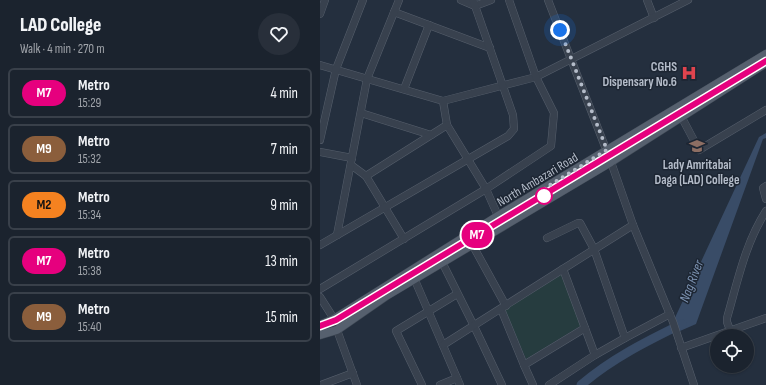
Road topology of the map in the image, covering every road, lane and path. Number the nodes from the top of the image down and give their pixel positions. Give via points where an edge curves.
1 (325, 0) edge
2 (363, 0) edge
3 (399, 0) edge
4 (461, 0) edge
5 (491, 0) edge
6 (509, 0) edge
7 (548, 0) edge
8 (647, 0) edge
9 (688, 0) edge
10 (474, 3) edge
11 (394, 12) junction
12 (320, 14) edge
13 (654, 18) junction
14 (429, 25) junction
15 (490, 48) junction
16 (766, 54) edge
17 (572, 59) junction
18 (766, 63) edge
19 (320, 65) edge
20 (336, 69) junction
21 (536, 77) junction
22 (368, 78) junction
23 (504, 85) junction
24 (404, 89) junction
25 (443, 101) junction
26 (766, 110) edge
27 (361, 113) junction
28 (681, 117) junction
29 (448, 125) junction
30 (431, 135) junction
31 (320, 140) edge
32 (607, 150) junction
33 (320, 152) edge
34 (467, 158) junction
35 (351, 161) junction
36 (611, 162) junction
37 (366, 176) junction
38 (766, 186) edge
39 (486, 189) junction
40 (766, 199) edge
41 (385, 207) junction
42 (766, 211) edge
43 (498, 216) junction
44 (633, 226) junction
45 (337, 235) junction
46 (546, 238) dead end
47 (404, 239) junction
48 (472, 244) junction
49 (320, 245) edge
50 (594, 249) junction
51 (442, 262) junction
52 (563, 269) junction
53 (413, 274) junction
54 (320, 289) edge
55 (457, 294) junction
56 (320, 297) edge
57 (503, 307) junction
58 (428, 311) junction
59 (670, 314) junction
60 (766, 318) edge
61 (334, 319) junction
62 (320, 325) edge
63 (474, 326) junction
64 (585, 328) junction
65 (730, 329) edge
66 (733, 329) edge
67 (337, 330) junction
68 (320, 335) edge
69 (710, 337) edge
70 (625, 338) junction
71 (443, 346) junction
72 (681, 348) junction
73 (595, 355) junction
74 (524, 365) junction
75 (353, 374) junction
76 (459, 382) edge
77 (324, 385) edge
78 (357, 385) edge
79 (422, 385) edge
80 (440, 385) edge
81 (502, 385) edge
82 (533, 385) edge
83 (549, 385) edge
84 (694, 385) edge

1 - 12 street
2 - 20 street
3 - 11 street
4 - 10 street
5 - 10 street
6 - 21 street
7 - 17 street
8 - 13 street
9 - 13 street
10 - 15 street
11 - 14 street
11 - 22 street
13 - 17 street
14 - 15 street
14 - 24 street
15 - 23 street
16 - 32 main road, North Ambazari Road
17 - 21 street
17 - 32 street
18 - 28 main road, North Ambazari Road
19 - 20 street
20 - 22 street
20 - 31 street
21 - 23 street
21 - 39 street via 554,113 551,146
22 - 24 street
22 - 27 street
23 - 25 street
23 - 34 street via 513,115 514,129 508,136
24 - 25 street
25 - 29 street
26 - 28 street via 699,150
27 - 30 street
27 - 35 street
28 - 36 main road, North Ambazari Road
29 - 30 street
29 - 34 street
30 - 37 street
32 - 36 street
32 - 43 main road, North Ambazari Road
33 - 35 street
34 - 39 street
34 - 41 street
35 - 37 street
35 - 45 street
36 - 44 street
36 - 48 main road, North Ambazari Road
37 - 41 street
38 - 40 street via 762,188
39 - 43 street
39 - 47 street
41 - 45 street
41 - 47 street
42 - 65 street via 748,246 727,318
43 - 53 main road, North Ambazari Road
44 - 50 street
44 - 59 street
45 - 49 street
46 - 50 street via 578,222
47 - 54 street
48 - 51 main road, North Ambazari Road
48 - 57 street
50 - 52 street
50 - 70 street
51 - 53 main road, North Ambazari Road
51 - 55 street
52 - 57 street
52 - 64 street
53 - 58 street
53 - 61 main road, North Ambazari Road
53 - 67 main road, North Ambazari Road
55 - 58 street
55 - 63 street
56 - 61 street
57 - 63 street
57 - 74 street
58 - 71 street
58 - 79 street via 396,331
59 - 70 street
59 - 72 street
60 - 66 street
61 - 62 main road, North Ambazari Road
63 - 71 street
63 - 81 street
64 - 73 street
64 - 74 street
67 - 68 main road, North Ambazari Road
67 - 75 street
69 - 72 street
70 - 73 street
71 - 76 street
72 - 84 street
73 - 83 street
74 - 82 street
75 - 77 street
75 - 78 street
76 - 80 street

